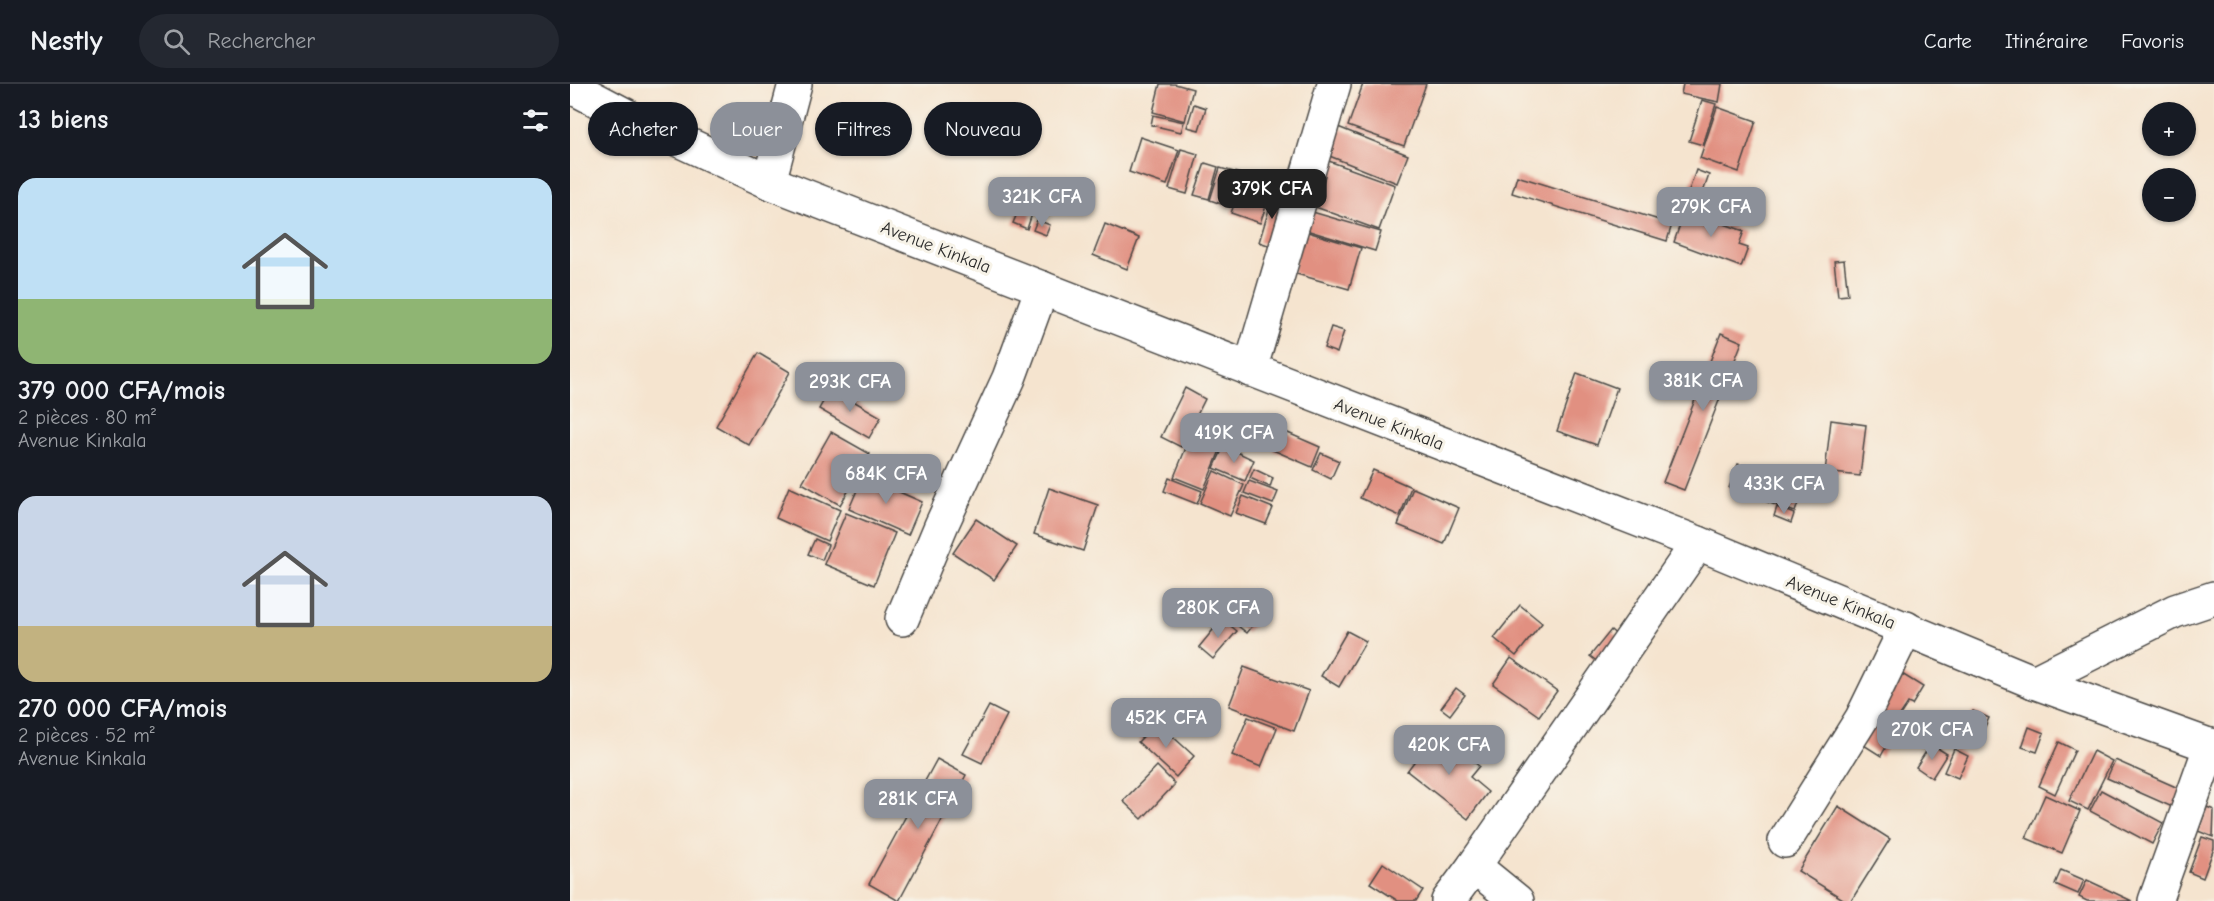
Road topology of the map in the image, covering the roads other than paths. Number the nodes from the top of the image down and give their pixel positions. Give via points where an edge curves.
1 (795, 84) edge
2 (1334, 84) edge
3 (570, 86) edge
4 (769, 182) junction
5 (1042, 288) junction
6 (1250, 370) junction
7 (1698, 543) junction
8 (2214, 598) edge
9 (902, 619) dead end
10 (1906, 628) junction
11 (2034, 682) junction
12 (2212, 746) edge
13 (1785, 841) dead end
14 (1474, 866) junction
15 (1448, 901) edge
16 (1517, 901) edge
17 (2155, 901) edge

1 - 4 street
2 - 6 street
3 - 4 street, Avenue Kinkala
4 - 5 street, Avenue Kinkala
5 - 6 street, Avenue Kinkala
5 - 9 street via 1009,378
6 - 7 street, Avenue Kinkala
7 - 10 street, Avenue Kinkala
7 - 14 street
8 - 11 street via 2175,611
10 - 11 street, Avenue Kinkala
10 - 13 street via 1862,718
11 - 12 street, Avenue Kinkala
12 - 17 street
14 - 15 street
14 - 16 street

